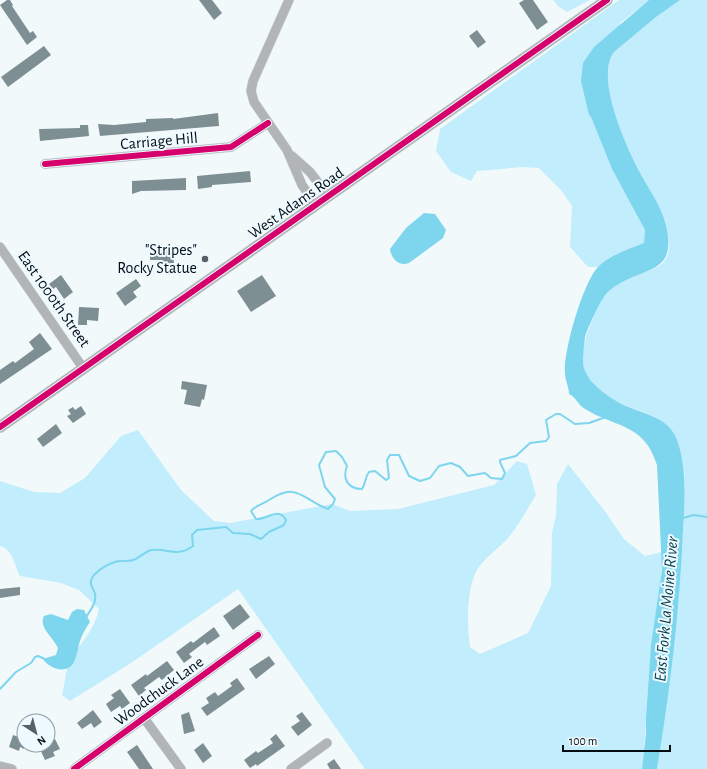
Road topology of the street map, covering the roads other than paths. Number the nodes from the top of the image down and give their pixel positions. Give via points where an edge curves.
1 (289, 0) edge
2 (607, 0) edge
3 (268, 123) junction
4 (286, 150) junction
5 (45, 164) dead end
6 (328, 196) junction
7 (316, 205) junction
8 (0, 247) edge
9 (83, 368) junction
10 (0, 427) edge
11 (258, 635) dead end
12 (144, 718) junction
13 (327, 743) dead end
14 (0, 766) edge
15 (12, 769) edge
16 (74, 769) edge
17 (181, 769) edge
18 (291, 769) edge

1 - 3 street via 252,84 254,102
2 - 6 street, West Adams Road
3 - 4 street
3 - 5 street, Carriage Hill via 231,148
4 - 6 street via 310,172
4 - 7 street via 302,185
6 - 7 street, West Adams Road
7 - 9 street, West Adams Road
8 - 9 street, East 1000th Street
9 - 10 street, West Adams Road
11 - 12 street, Woodchuck Lane
12 - 16 street, Woodchuck Lane
12 - 17 street
13 - 18 street
14 - 15 street

